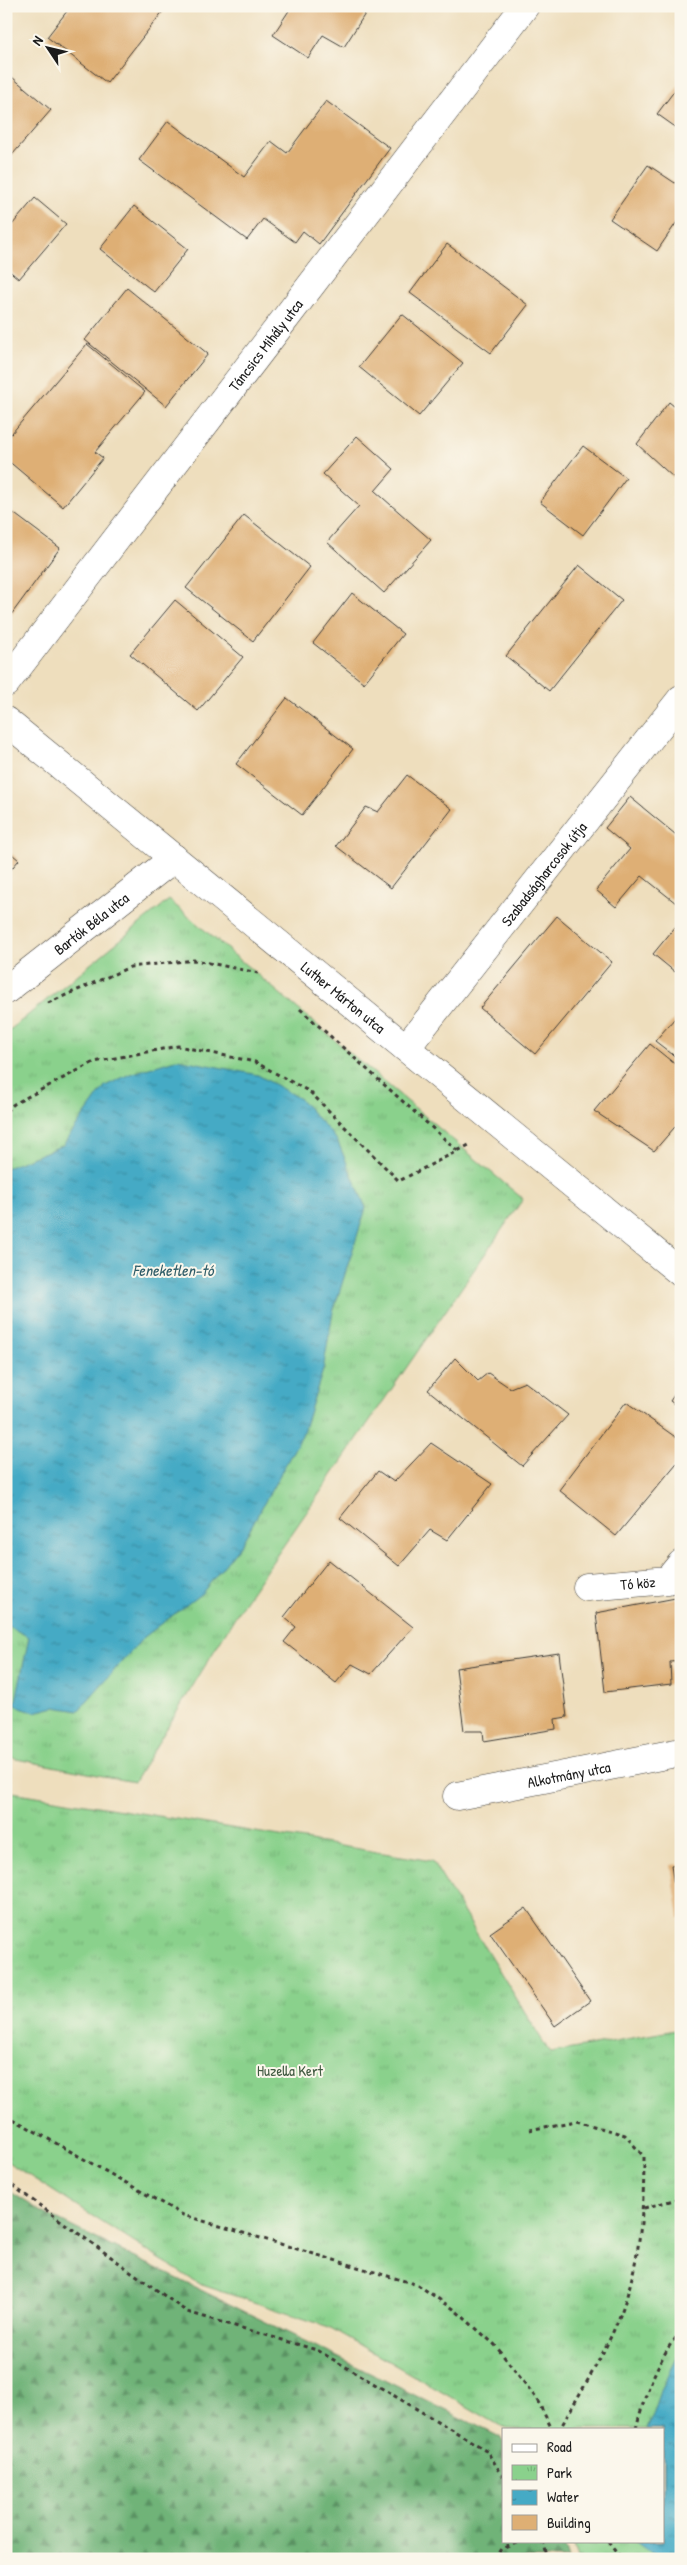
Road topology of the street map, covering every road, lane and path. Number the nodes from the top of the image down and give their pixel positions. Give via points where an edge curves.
1 (525, 6) edge
2 (6, 682) edge
3 (681, 698) edge
4 (6, 721) edge
5 (174, 858) junction
6 (261, 974) dead end
7 (6, 990) edge
8 (46, 1004) dead end
9 (298, 1006) dead end
10 (406, 1048) junction
11 (6, 1111) edge
12 (504, 1128) junction
13 (458, 1151) junction
14 (681, 1273) edge
15 (681, 1564) edge
16 (587, 1587) dead end
17 (681, 1752) edge
18 (457, 1796) dead end
19 (6, 2115) edge
20 (528, 2130) dead end
21 (6, 2181) edge
22 (681, 2198) edge
23 (644, 2208) junction
24 (681, 2329) edge
25 (551, 2428) edge
26 (561, 2428) edge
27 (636, 2428) edge
28 (502, 2474) edge
29 (519, 2542) edge
30 (543, 2542) edge
31 (609, 2542) edge
32 (496, 2559) edge
33 (548, 2559) edge
34 (622, 2559) edge

1 - 2 street, Táncsics Mihály utca
3 - 10 street, Szabadságharcosok útja
4 - 5 street, Luther Márton utca
5 - 7 street, Bartók Béla utca
5 - 10 street, Luther Márton utca
6 - 8 path via 195,960 130,967
9 - 13 path
10 - 12 street, Luther Márton utca
11 - 13 path via 94,1062 178,1046 256,1062 310,1092 399,1181
12 - 13 path
12 - 14 street, Luther Márton utca
15 - 16 street, Tó köz via 668,1580
17 - 18 street, Alkotmány utca
19 - 25 path via 183,2215 418,2285 455,2310 495,2345 536,2398
20 - 23 path via 576,2121 625,2135 644,2157
21 - 28 path via 187,2312 317,2350 486,2450
22 - 23 path
23 - 26 path via 631,2279 616,2325
24 - 27 path via 658,2364 644,2397
29 - 32 path via 502,2549
30 - 33 path
31 - 34 path

